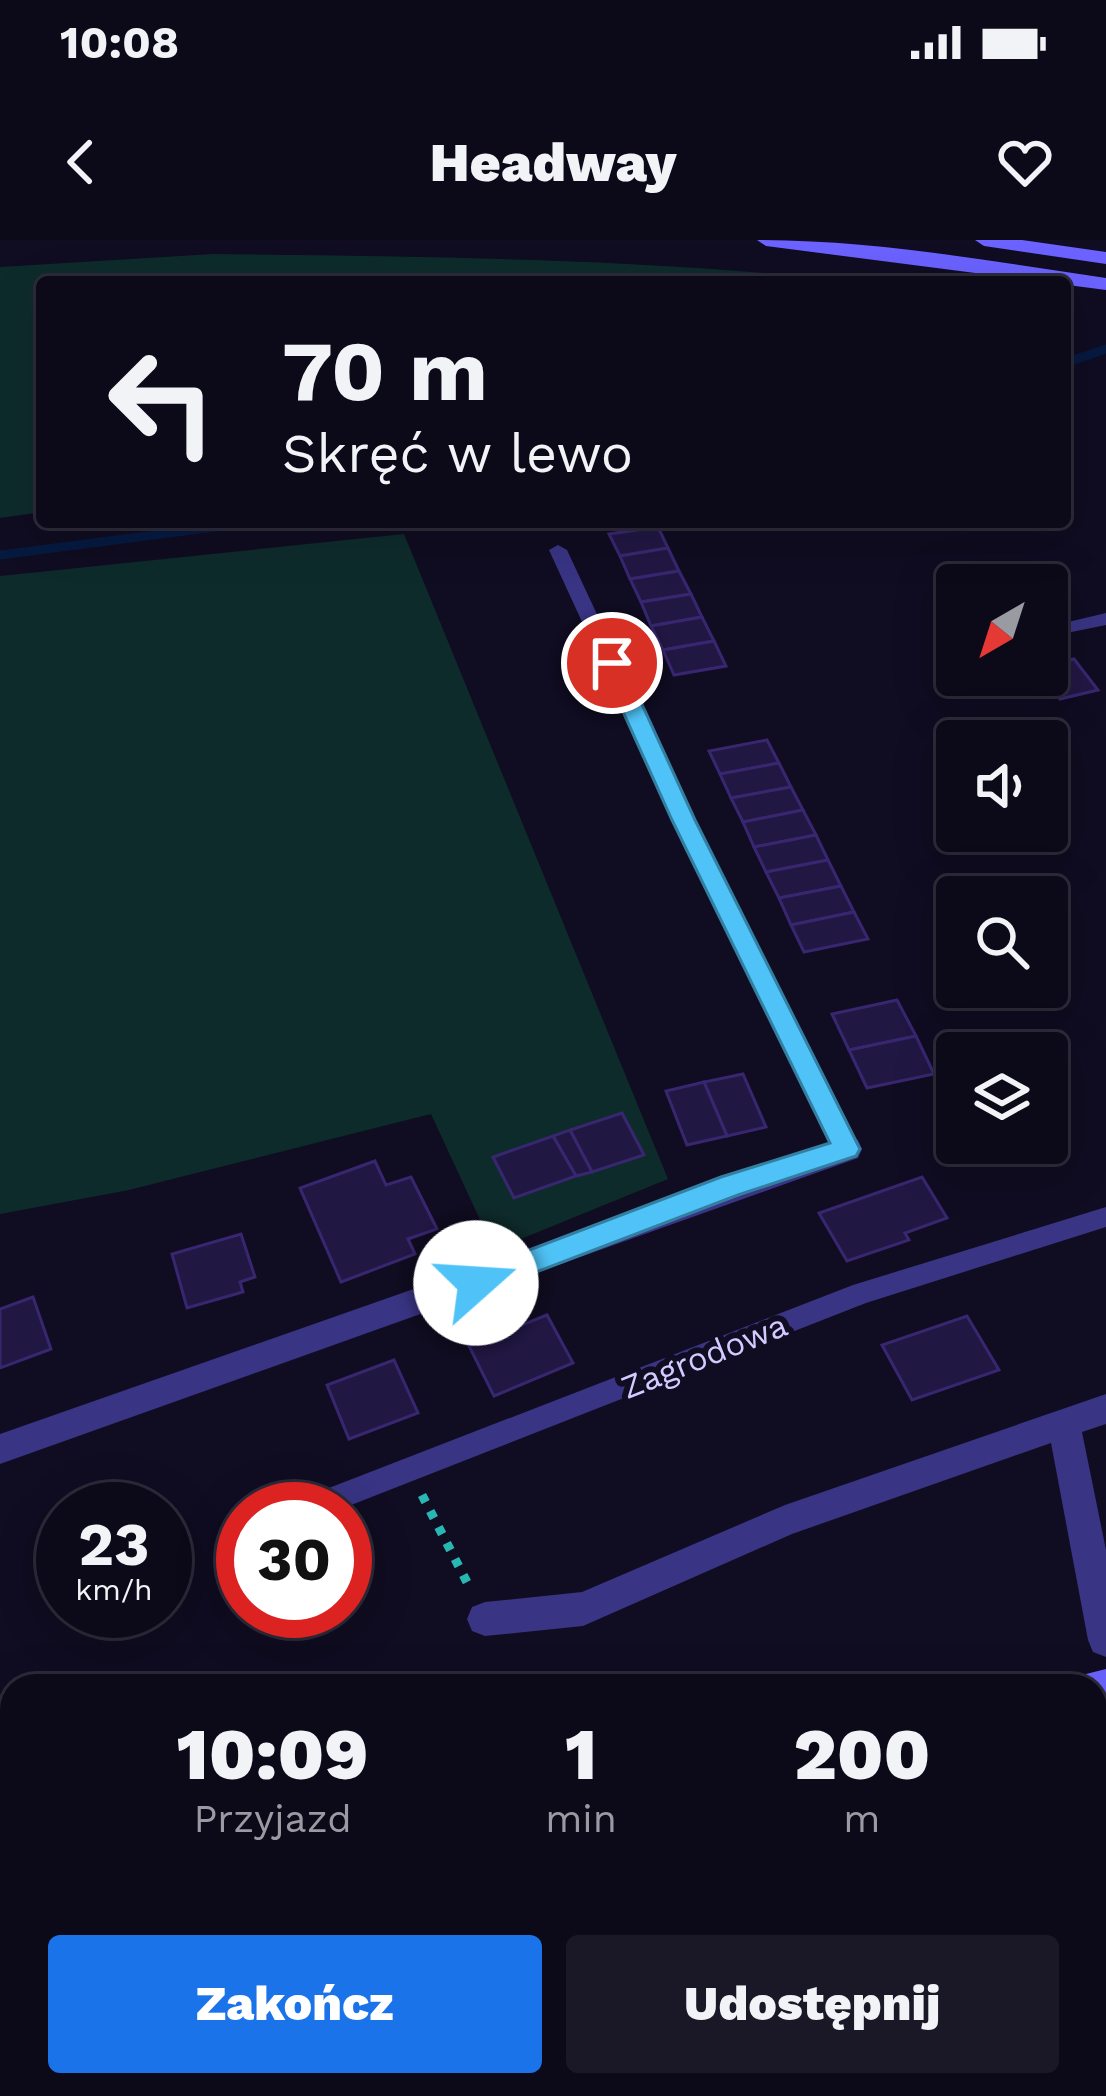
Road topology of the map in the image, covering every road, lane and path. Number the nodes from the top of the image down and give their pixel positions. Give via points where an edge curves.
1 (766, 240) edge
2 (984, 240) edge
3 (1106, 258) edge
4 (1051, 276) edge
5 (1071, 279) edge
6 (1106, 284) edge
7 (558, 550) dead end
8 (1106, 619) edge
9 (1068, 628) edge
10 (847, 1149) joint
11 (1106, 1217) edge
12 (1106, 1409) edge
13 (1064, 1423) junction
14 (0, 1449) edge
15 (411, 1472) junction
16 (372, 1486) edge
17 (485, 1619) joint
18 (1106, 1640) edge

1 - 4 main road
2 - 3 main road
5 - 6 main road
7 - 10 lane
8 - 9 lane
10 - 14 street
11 - 15 lane, Zagrodowa via 862,1293
12 - 13 street
13 - 17 street via 784,1521 583,1609
13 - 18 street
15 - 16 lane, Zagrodowa
15 - 17 path

